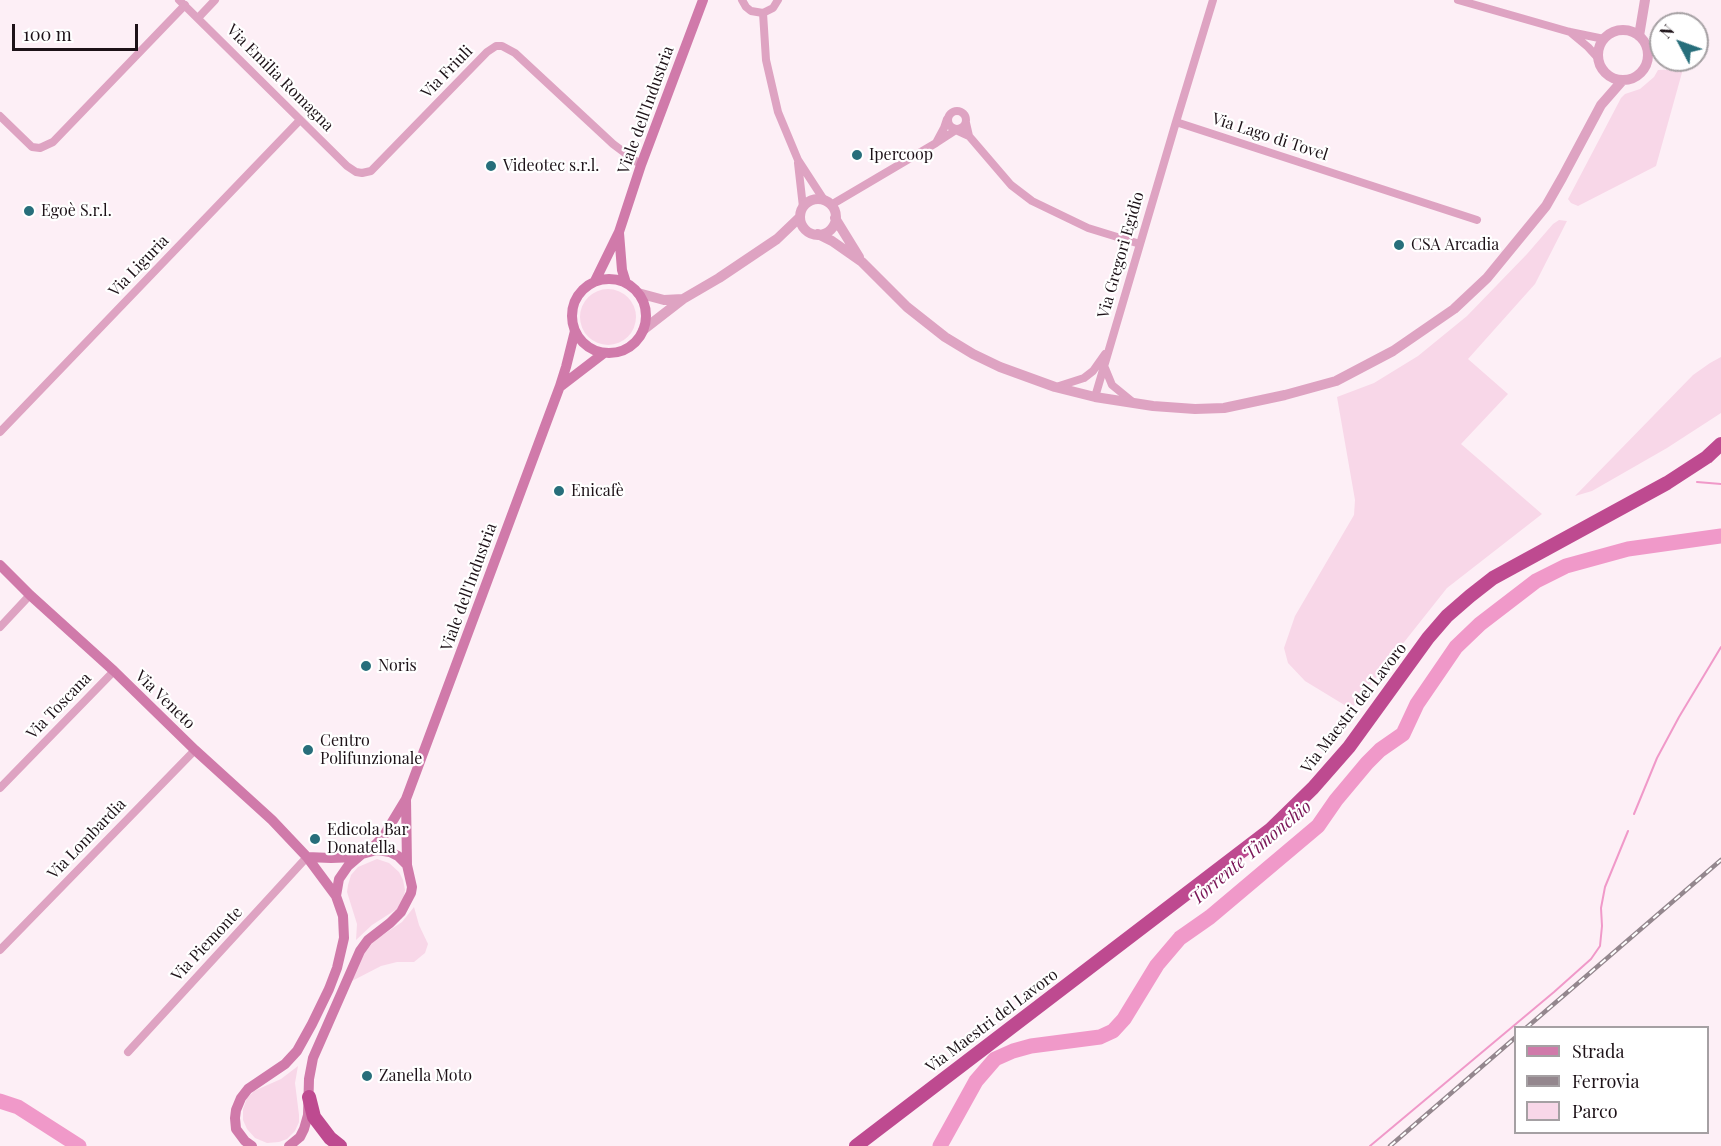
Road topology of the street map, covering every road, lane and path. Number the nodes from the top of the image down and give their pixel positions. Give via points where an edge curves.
1 (215, 0) edge
2 (703, 0) edge
3 (742, 0) edge
4 (778, 0) edge
5 (1213, 0) edge
6 (1459, 0) edge
7 (1645, 0) edge
8 (182, 3) edge
9 (763, 13) junction
10 (1642, 14) junction
11 (198, 18) junction
12 (1621, 30) junction
13 (1570, 32) junction
14 (1639, 36) junction
15 (1604, 39) junction
16 (1598, 58) junction
17 (1605, 73) junction
18 (1622, 81) junction
19 (1601, 105) junction
20 (0, 116) edge
21 (947, 119) junction
22 (300, 120) junction
23 (1176, 122) junction
24 (966, 123) junction
25 (956, 129) junction
26 (969, 136) junction
27 (936, 143) junction
28 (798, 160) junction
29 (641, 165) junction
30 (362, 173) joint
31 (828, 203) junction
32 (801, 212) junction
33 (835, 218) junction
34 (1477, 220) dead end
35 (619, 232) junction
36 (813, 233) junction
37 (777, 239) junction
38 (1140, 244) junction
39 (862, 262) junction
40 (595, 281) junction
41 (626, 283) junction
42 (638, 293) junction
43 (683, 299) junction
44 (643, 330) junction
45 (574, 331) junction
46 (1110, 346) junction
47 (604, 353) junction
48 (1105, 368) junction
49 (560, 386) junction
50 (1055, 387) junction
51 (1095, 397) junction
52 (1134, 403) junction
53 (0, 432) edge
54 (1721, 444) edge
55 (0, 565) edge
56 (30, 596) junction
57 (0, 627) edge
58 (114, 671) junction
59 (195, 750) junction
60 (0, 788) edge
61 (406, 799) junction
62 (369, 852) junction
63 (308, 857) junction
64 (358, 857) junction
65 (407, 866) junction
66 (336, 896) junction
67 (0, 950) edge
68 (128, 1053) dead end
69 (922, 1095) junction
70 (309, 1097) junction
71 (236, 1129) junction
72 (235, 1146) edge
73 (252, 1146) edge
74 (289, 1146) edge
75 (340, 1146) edge
76 (856, 1146) edge
77 (866, 1146) edge

1 - 11 street
2 - 29 main road, Viale dell'Industria
3 - 9 street via 751,11
4 - 9 street via 774,8
5 - 23 street
6 - 13 street
7 - 10 street
8 - 11 street, Via Emilia Romagna
8 - 20 street via 53,142 32,147
9 - 28 street via 766,60 778,112
10 - 12 street
10 - 14 street
11 - 22 street, Via Emilia Romagna
12 - 14 street
12 - 15 street
13 - 15 street
13 - 16 street
14 - 18 street via 1647,48 1647,63 1637,76
15 - 16 street
16 - 17 street
17 - 18 street
17 - 19 street
18 - 19 street
19 - 52 street via 1546,206 1487,278 1454,309 1393,351 1336,381 1224,408
21 - 24 street via 958,111 964,114
21 - 25 street via 948,125
21 - 27 street
22 - 30 street, Via Emilia Romagna via 346,166
22 - 53 street, Via Liguria
23 - 34 street, Via Lago di Tovel
23 - 38 street, Via Gregori Egidio
24 - 25 street
24 - 26 street
25 - 26 street
25 - 27 street
26 - 38 street via 1011,185 1032,201 1088,228
27 - 31 street
28 - 31 street
28 - 32 street
29 - 30 street, Via Friuli via 613,144 515,52 496,46 371,171
29 - 35 main road, Viale dell'Industria
31 - 32 street via 810,201
31 - 33 street
32 - 36 street via 801,223
32 - 37 street
33 - 36 street via 828,231
33 - 39 street
35 - 40 main road, Viale dell'Industria
35 - 41 main road, Viale dell'Industria
36 - 37 street
36 - 39 street
37 - 43 street
38 - 46 street, Via Gregori Egidio
39 - 50 street via 917,316 945,337 1000,367
40 - 41 main road via 611,279
40 - 45 main road, Viale dell'Industria via 574,302
41 - 42 main road
42 - 43 street via 664,300
42 - 44 main road via 646,311
43 - 44 street
44 - 47 main road via 632,345
45 - 47 main road via 587,346
45 - 49 main road, Viale dell'Industria
46 - 48 street, Via Gregori Egidio
46 - 50 street via 1084,378
47 - 49 main road
48 - 51 street, Via Gregori Egidio
48 - 52 street via 1112,385
49 - 61 main road, Viale dell'Industria
50 - 51 street
51 - 52 street
54 - 69 highway, Via Maestri del Lavoro via 1667,483 1493,578 1470,596 1428,638 1349,747 1271,829
55 - 56 main road, Via Veneto
56 - 57 street
56 - 58 main road, Via Veneto
58 - 59 main road, Via Veneto
58 - 60 street, Via Toscana
59 - 63 main road, Via Veneto
59 - 67 street, Via Lombardia
61 - 62 main road, Viale dell'Industria
61 - 65 main road, Viale dell'Industria
62 - 64 main road, Viale dell'Industria
62 - 65 main road via 390,852
63 - 64 main road
63 - 66 main road, Via Veneto
63 - 68 street, Via Piemonte
64 - 66 main road, Viale dell'Industria via 341,875
65 - 70 main road, Viale dell'Industria via 412,887 408,899 398,916 363,947 315,1053
66 - 71 main road via 344,933 332,983 297,1052 243,1095 236,1110
69 - 76 highway, Via Maestri del Lavoro
69 - 77 highway
70 - 74 main road, Viale dell'Industria via 302,1133
70 - 75 highway via 314,1117
71 - 72 main road
71 - 73 main road

